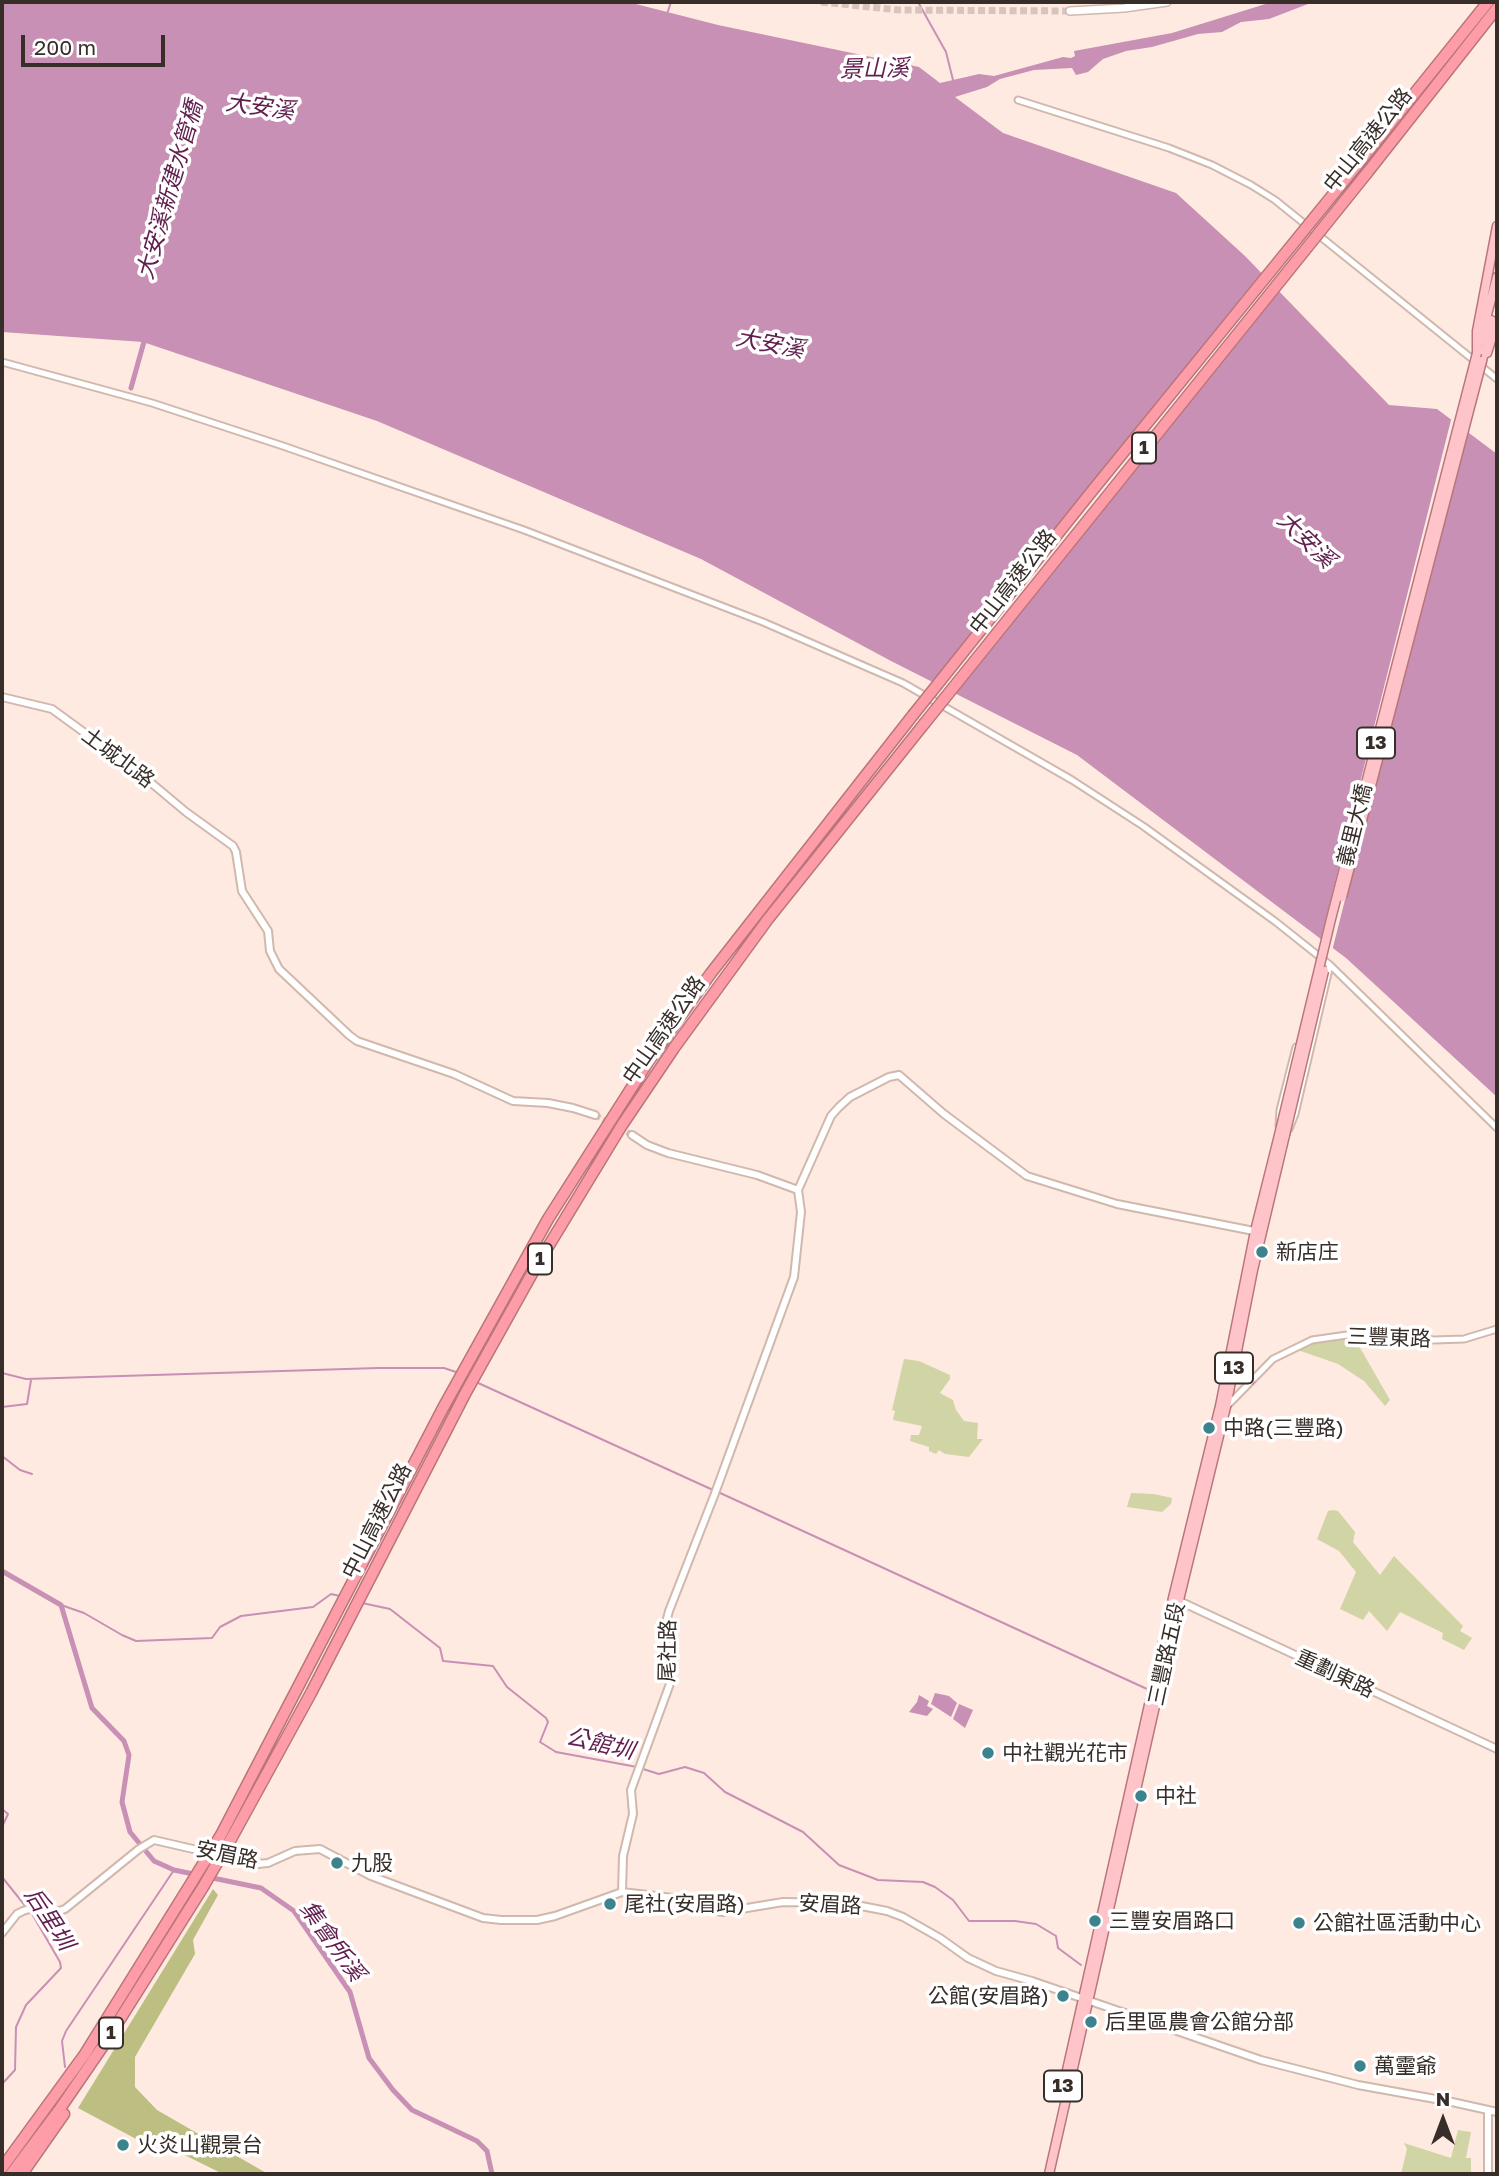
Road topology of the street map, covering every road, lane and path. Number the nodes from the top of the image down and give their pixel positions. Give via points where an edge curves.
1 (1167, 2) edge
2 (1488, 2) edge
3 (1497, 8) edge
4 (1070, 11) tunnel mouth
5 (1018, 100) dead end
6 (1497, 226) edge
7 (1497, 276) edge
8 (1497, 297) edge
9 (1497, 321) edge
10 (1480, 357) junction
11 (2, 362) edge
12 (1497, 379) edge
13 (2, 697) edge
14 (1319, 956) junction
15 (1330, 965) junction
16 (595, 1115) tunnel mouth
17 (1497, 1128) edge
18 (632, 1135) tunnel mouth
19 (1282, 1135) junction
20 (798, 1189) junction
21 (1258, 1231) junction
22 (1497, 1329) edge
23 (1235, 1366) junction
24 (1250, 1380) junction
25 (1223, 1407) junction
26 (1176, 1599) junction
27 (1497, 1749) edge
28 (226, 1837) junction
29 (622, 1892) junction
30 (2, 1934) edge
31 (1086, 1999) junction
32 (105, 2043) junction
33 (1488, 2110) junction
34 (1497, 2112) edge
35 (2, 2168) edge
36 (11, 2174) edge
37 (22, 2174) edge
38 (1046, 2174) edge
39 (1488, 2174) edge

1 - 4 main road
2 - 28 highway, 中山高速公路 / 1, bridge via 913,715 648,1062 555,1208 443,1408
3 - 28 highway, 中山高速公路 / 1, bridge via 761,929 674,1048 534,1270 311,1693
5 - 12 street via 1169,148 1251,185
6 - 10 main road via 1477,331
7 - 10 main road, 13
8 - 10 main road, 13
9 - 10 main road via 1490,347
10 - 19 main road, 義里大橋 / 13, bridge via 1331,919
11 - 14 street via 152,403 524,530 903,683 1072,780 1154,834
13 - 16 street, 土城北路 via 52,709 233,846 242,891 268,931 270,951 279,970 357,1041 454,1074 513,1101
14 - 15 street
14 - 19 street via 1280,1110
15 - 17 street
15 - 19 street via 1295,1114
18 - 20 street via 668,1153
19 - 21 main road, 三豐路五段 / 13
20 - 21 street via 831,1116 849,1097 899,1075 1027,1176 1117,1203
20 - 29 street, 尾社路 via 800,1230 794,1277 667,1618 664,1630 671,1681 631,1790 633,1814 623,1856
21 - 23 main road, 三豐路五段 / 13
21 - 25 main road, 三豐路五段 / 13
22 - 24 street, 三豐東路 via 1464,1339 1329,1336 1273,1359
23 - 24 main road
23 - 25 main road, 三豐路五段 / 13
24 - 25 street, 三豐東路
25 - 26 main road, 三豐路五段 / 13
26 - 27 street, 重劃東路
26 - 31 main road, 三豐路五段 / 13
28 - 32 highway, 中山高速公路 / 1, bridge via 203,1887
28 - 35 highway, 中山高速公路 / 1, bridge via 192,1882 85,2054
29 - 30 street, 安眉路 via 546,1918 501,1920 372,1876 320,1849 295,1850 258,1864 155,1840 65,1909 23,1911
29 - 31 street, 安眉路 via 682,1899 723,1912 783,1902 870,1907 902,1917 977,1963
31 - 33 street, 安眉路 via 1280,2066
31 - 38 main road, 三豐路五段 / 13
32 - 36 highway, 中山高速公路 / 1
32 - 37 highway via 90,2077
33 - 34 street, 安眉路
33 - 39 street

